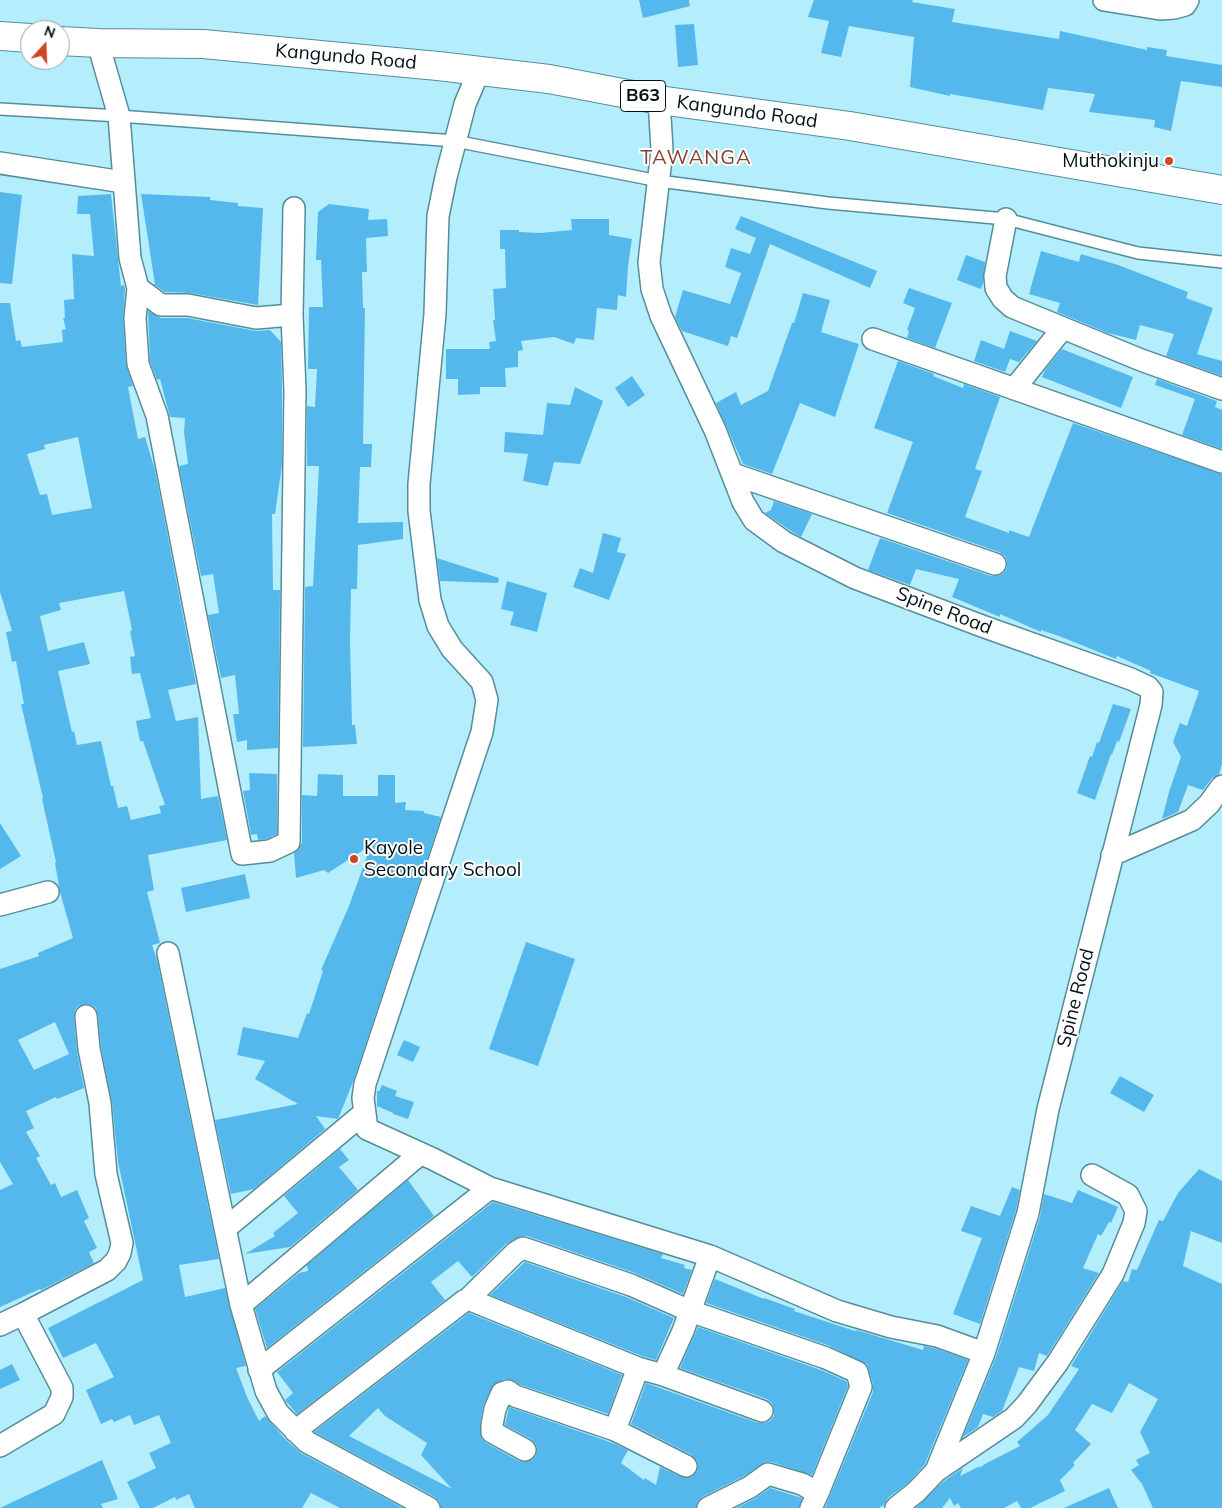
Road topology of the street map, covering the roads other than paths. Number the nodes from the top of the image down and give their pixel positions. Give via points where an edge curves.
1 (1104, 0) edge
2 (1188, 0) edge
3 (0, 36) edge
4 (20, 37) edge
5 (70, 41) edge
6 (98, 43) junction
7 (479, 71) junction
8 (659, 100) junction
9 (0, 110) edge
10 (119, 116) junction
11 (456, 141) junction
12 (0, 163) edge
13 (660, 181) junction
14 (123, 182) junction
15 (1222, 190) edge
16 (294, 208) dead end
17 (1006, 219) junction
18 (1222, 262) edge
19 (138, 288) junction
20 (292, 314) junction
21 (1063, 328) junction
22 (872, 339) dead end
23 (1014, 389) junction
24 (1222, 389) edge
25 (1222, 462) edge
26 (733, 474) junction
27 (995, 564) dead end
28 (1222, 786) edge
29 (1112, 855) junction
30 (48, 892) dead end
31 (0, 905) edge
32 (168, 953) dead end
33 (86, 1016) dead end
34 (364, 1113) junction
35 (420, 1154) junction
36 (1092, 1176) dead end
37 (490, 1188) junction
38 (226, 1228) junction
39 (710, 1256) junction
40 (468, 1299) junction
41 (241, 1305) junction
42 (690, 1311) junction
43 (23, 1314) junction
44 (0, 1324) edge
45 (984, 1352) junction
46 (638, 1368) junction
47 (259, 1370) junction
48 (663, 1375) junction
49 (762, 1411) dead end
50 (615, 1430) junction
51 (295, 1431) junction
52 (0, 1446) edge
53 (525, 1450) dead end
54 (686, 1466) dead end
55 (936, 1471) junction
56 (814, 1501) edge
57 (429, 1508) edge
58 (708, 1508) edge
59 (896, 1508) edge

1 - 2 street via 1160,8 1185,5
3 - 4 highway
5 - 6 highway, Kangundo Road / B63
6 - 7 highway, Kangundo Road / B63 via 203,44
6 - 10 street
7 - 8 highway, Kangundo Road / B63 via 549,79
7 - 11 street
8 - 13 street, Spine Road
8 - 15 highway, Kangundo Road / B63 via 850,126
9 - 10 lane
10 - 11 lane
10 - 14 street
11 - 13 lane
11 - 34 street via 438,216 435,314 419,511 430,600 438,626 452,649 482,682 487,700 482,732 365,1084
12 - 14 street
13 - 17 lane via 828,203
13 - 26 street, Spine Road via 649,262 652,289 661,316
14 - 19 street via 130,258
16 - 20 street
17 - 18 lane via 1138,253
17 - 21 street via 995,276 996,288 1012,307
19 - 20 street via 161,305 188,305 256,318
19 - 20 street via 135,318 138,364 157,416 242,854 270,851 289,842 295,391
21 - 23 street
21 - 24 street
22 - 23 street
23 - 25 street
26 - 27 street
26 - 29 street, Spine Road via 743,502 754,520 784,542 821,561 855,578 1148,687 1152,692 1151,705
28 - 29 street via 1192,820
29 - 45 street, Spine Road via 1048,1109 1028,1213
30 - 31 street
32 - 38 street
33 - 43 street via 100,1102 106,1174 122,1243 116,1261 107,1270
34 - 35 street via 367,1129
34 - 38 street
35 - 37 street
35 - 41 street
36 - 55 street via 1128,1195 1136,1211 1113,1274 1028,1404 1014,1418
37 - 39 street
37 - 47 street
38 - 41 street
39 - 42 street
39 - 45 street via 837,1311 937,1336
40 - 42 street via 523,1248 631,1285
40 - 46 street
40 - 51 street
41 - 47 street
42 - 48 street
42 - 56 street via 826,1358 857,1372 861,1387
43 - 44 street
43 - 52 street via 62,1388 62,1398 54,1414
45 - 55 street, Spine Road
46 - 48 street
46 - 50 street
47 - 51 street via 278,1413
48 - 49 street
50 - 53 street via 508,1392 502,1393 495,1409 492,1432
50 - 54 street
51 - 57 street via 307,1442
55 - 59 street
56 - 58 street via 802,1484 768,1474

